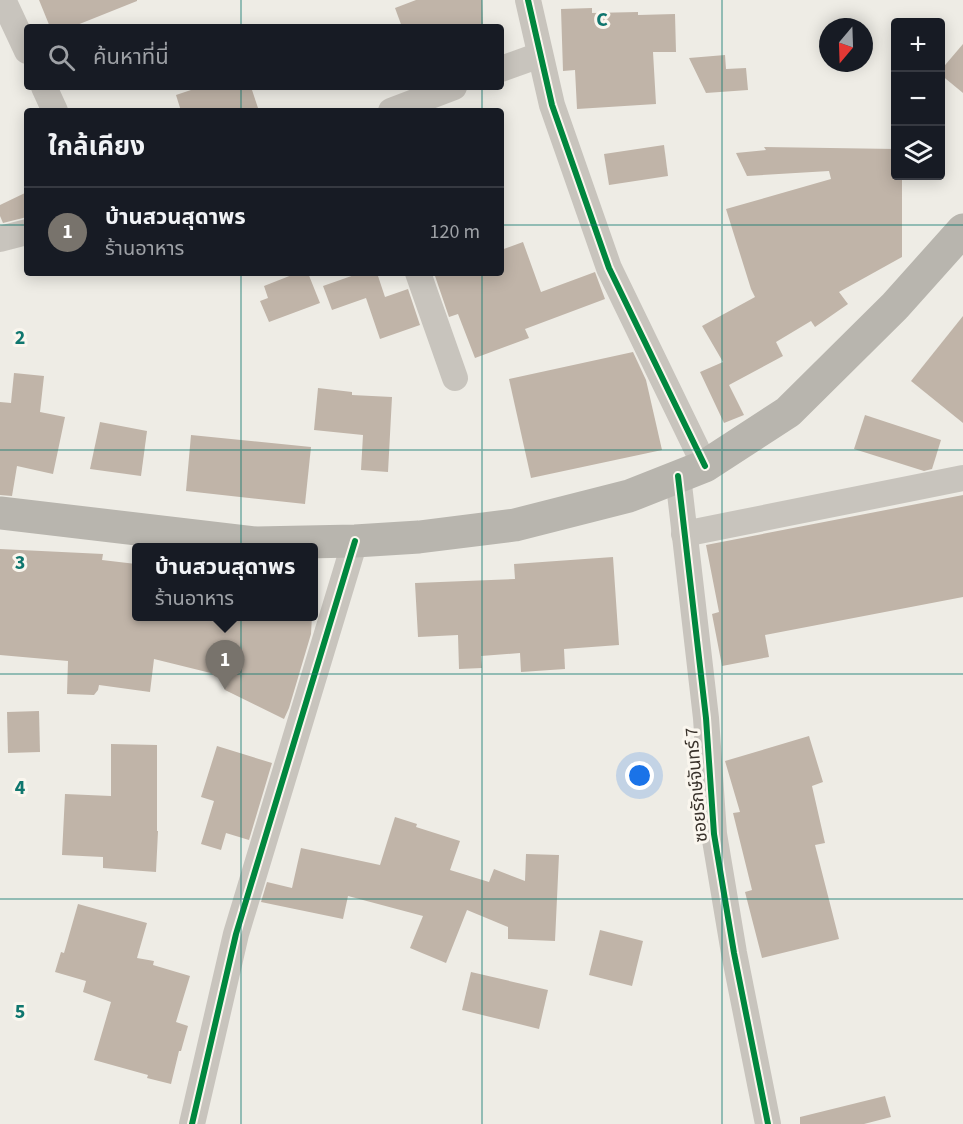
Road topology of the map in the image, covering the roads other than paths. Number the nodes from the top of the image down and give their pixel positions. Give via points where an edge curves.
1 (528, 0) edge
2 (0, 5) edge
3 (24, 45) edge
4 (540, 55) junction
5 (504, 68) edge
6 (45, 90) edge
7 (446, 90) edge
8 (54, 108) edge
9 (399, 108) edge
10 (963, 230) edge
11 (24, 233) edge
12 (0, 239) edge
13 (419, 276) edge
14 (455, 378) dead end
15 (691, 471) junction
16 (963, 478) edge
17 (0, 513) edge
18 (684, 534) junction
19 (356, 542) junction
20 (192, 1124) edge
21 (768, 1124) edge

1 - 4 street, ซอยรักษ์จันทร์ 7
2 - 3 street via 6,6
4 - 5 street
4 - 15 street, ซอยรักษ์จันทร์ 7 via 552,105 609,268
6 - 8 street
7 - 9 street
10 - 15 main road via 895,306 788,412
11 - 12 street
13 - 14 street
15 - 18 street, ซอยรักษ์จันทร์ 7
15 - 19 main road via 629,496 514,525
16 - 18 street
17 - 19 main road via 256,543
18 - 21 street, ซอยรักษ์จันทร์ 7 via 706,718 714,834
19 - 20 street via 237,934

